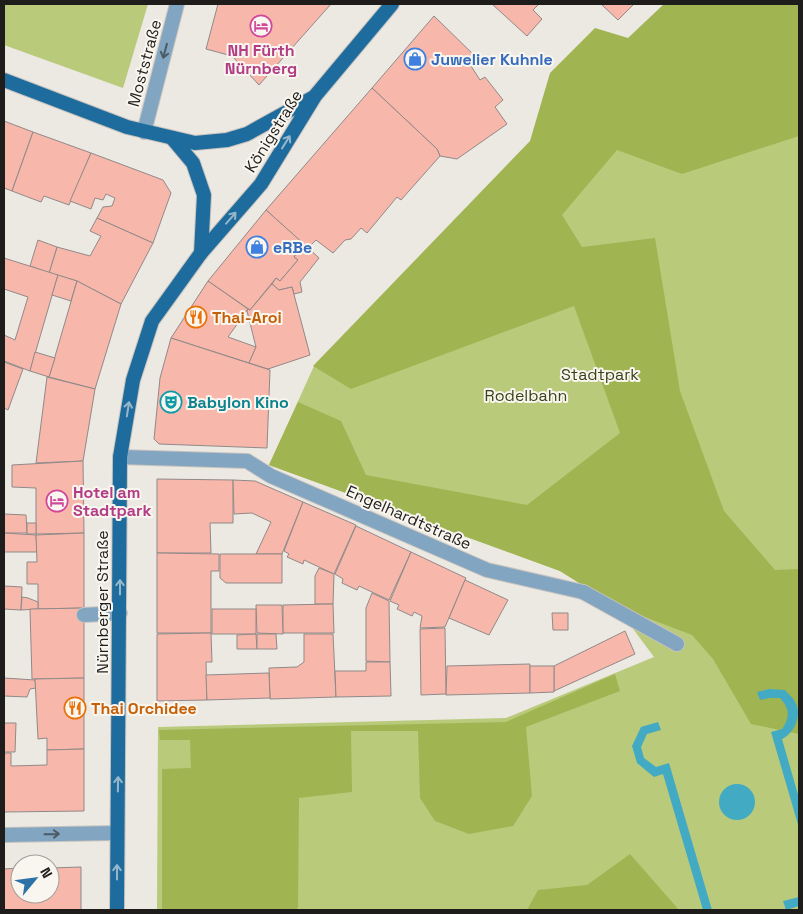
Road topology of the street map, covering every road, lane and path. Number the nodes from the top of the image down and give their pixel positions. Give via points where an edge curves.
1 (177, 4) edge
2 (392, 4) edge
3 (4, 80) edge
4 (315, 96) junction
5 (144, 132) junction
6 (172, 138) junction
7 (201, 253) junction
8 (120, 457) junction
9 (120, 613) junction
10 (84, 615) dead end
11 (677, 644) dead end
12 (117, 833) junction
13 (4, 835) edge
14 (117, 910) edge

1 -> 5 street, Moststraße
2 - 4 main road, Königstraße
3 - 5 main road
4 - 6 main road via 247,134 195,143
7 -> 4 main road, Königstraße via 261,184
5 - 6 main road
6 - 7 main road via 193,163 204,195
8 -> 7 main road, Nürnberger Straße via 133,380 152,321
9 -> 8 main road, Nürnberger Straße
8 - 11 street, Engelhardtstraße via 247,461 271,476 487,570 583,592
9 - 10 street
12 -> 9 main road, Nürnberger Straße
13 -> 12 street
14 -> 12 main road, Nürnberger Straße

